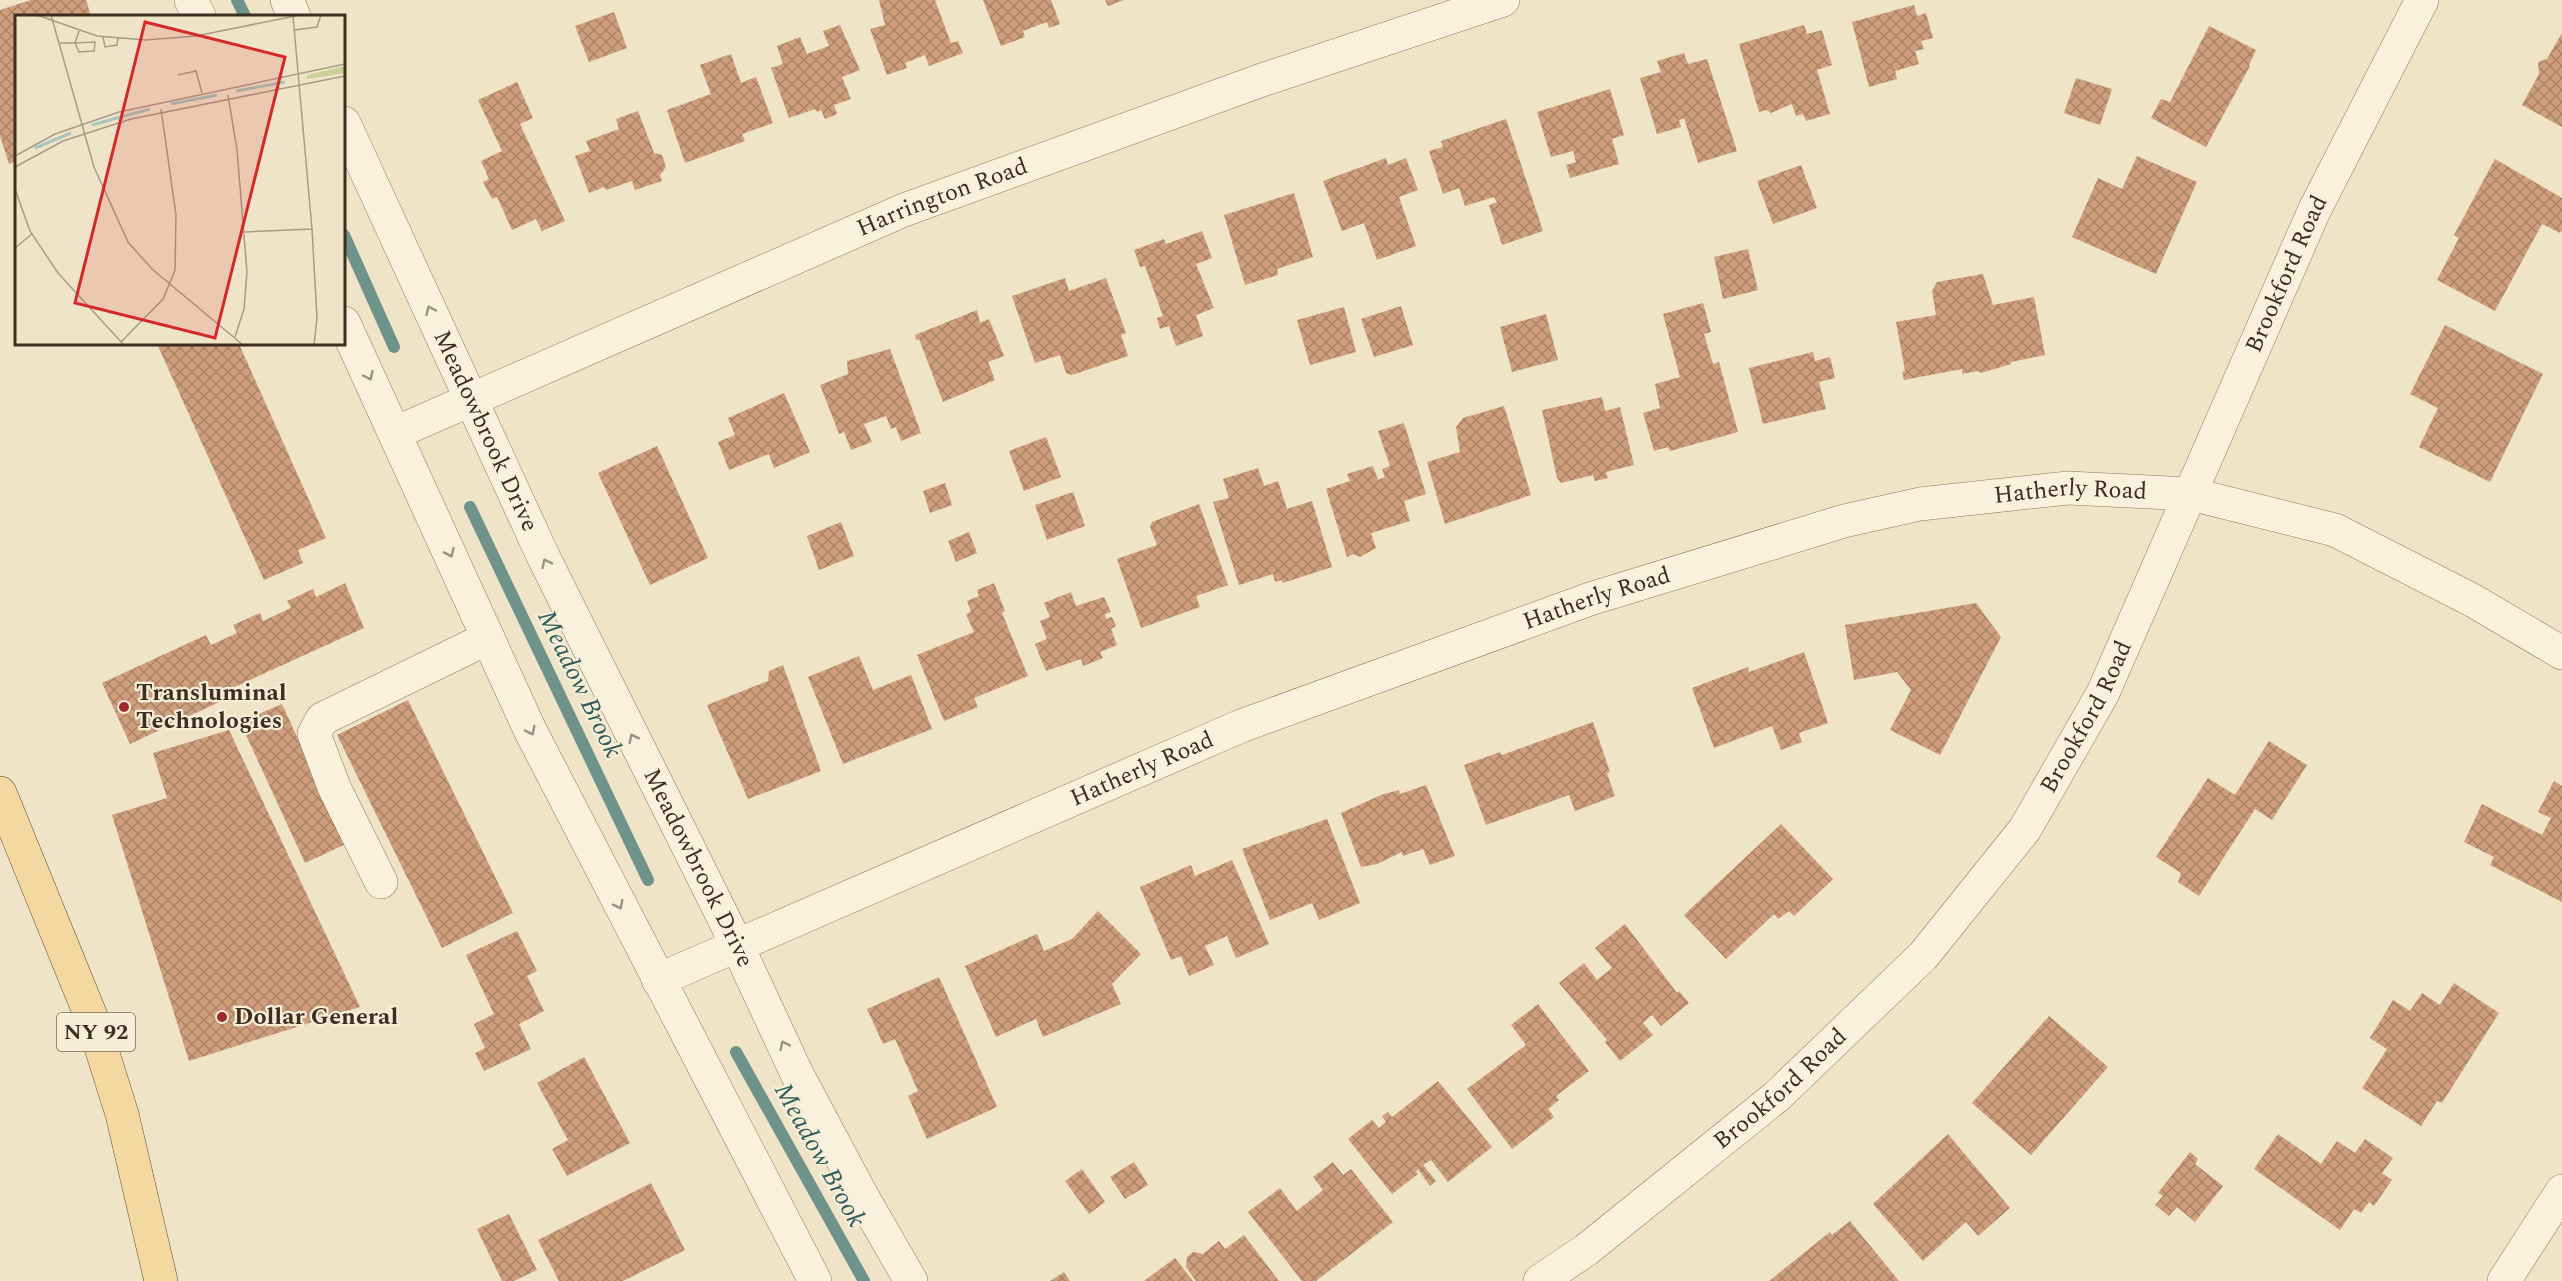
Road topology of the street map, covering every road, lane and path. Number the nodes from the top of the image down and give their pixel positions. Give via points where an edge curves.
1 (191, 0) edge
2 (287, 0) edge
3 (1503, 0) edge
4 (2422, 0) edge
5 (198, 15) edge
6 (294, 15) edge
7 (345, 125) edge
8 (345, 325) edge
9 (471, 400) junction
10 (395, 433) junction
11 (2191, 494) junction
12 (488, 638) junction
13 (2562, 653) edge
14 (0, 793) edge
15 (381, 882) dead end
16 (736, 943) junction
17 (658, 980) junction
18 (2562, 1191) edge
19 (161, 1281) edge
20 (815, 1281) edge
21 (912, 1281) edge
22 (1540, 1281) edge
23 (2504, 1281) edge

1 - 5 street
2 - 6 street
3 - 9 street, Harrington Road via 1262,80 904,210
4 - 11 street, Brookford Road via 2314,211
9 -> 7 street, Meadowbrook Drive
8 -> 10 street
9 - 10 street, Harrington Road
16 -> 9 street, Meadowbrook Drive via 543,556
10 -> 12 street
11 - 13 street, Hatherly Road via 2335,530 2472,600
11 - 16 street, Hatherly Road via 2068,488 1920,504 1844,521 1612,592 1241,726
11 - 22 street, Brookford Road via 2103,693 2031,819 1923,956 1776,1097 1586,1250
12 - 15 street via 322,719 314,734 334,787
12 -> 17 street via 530,730
14 - 19 main road, NY 92 via 92,1019 122,1114
16 - 17 street, Hatherly Road
21 -> 16 street, Meadowbrook Drive via 861,1196 797,1074
17 - 20 street
18 - 23 street

